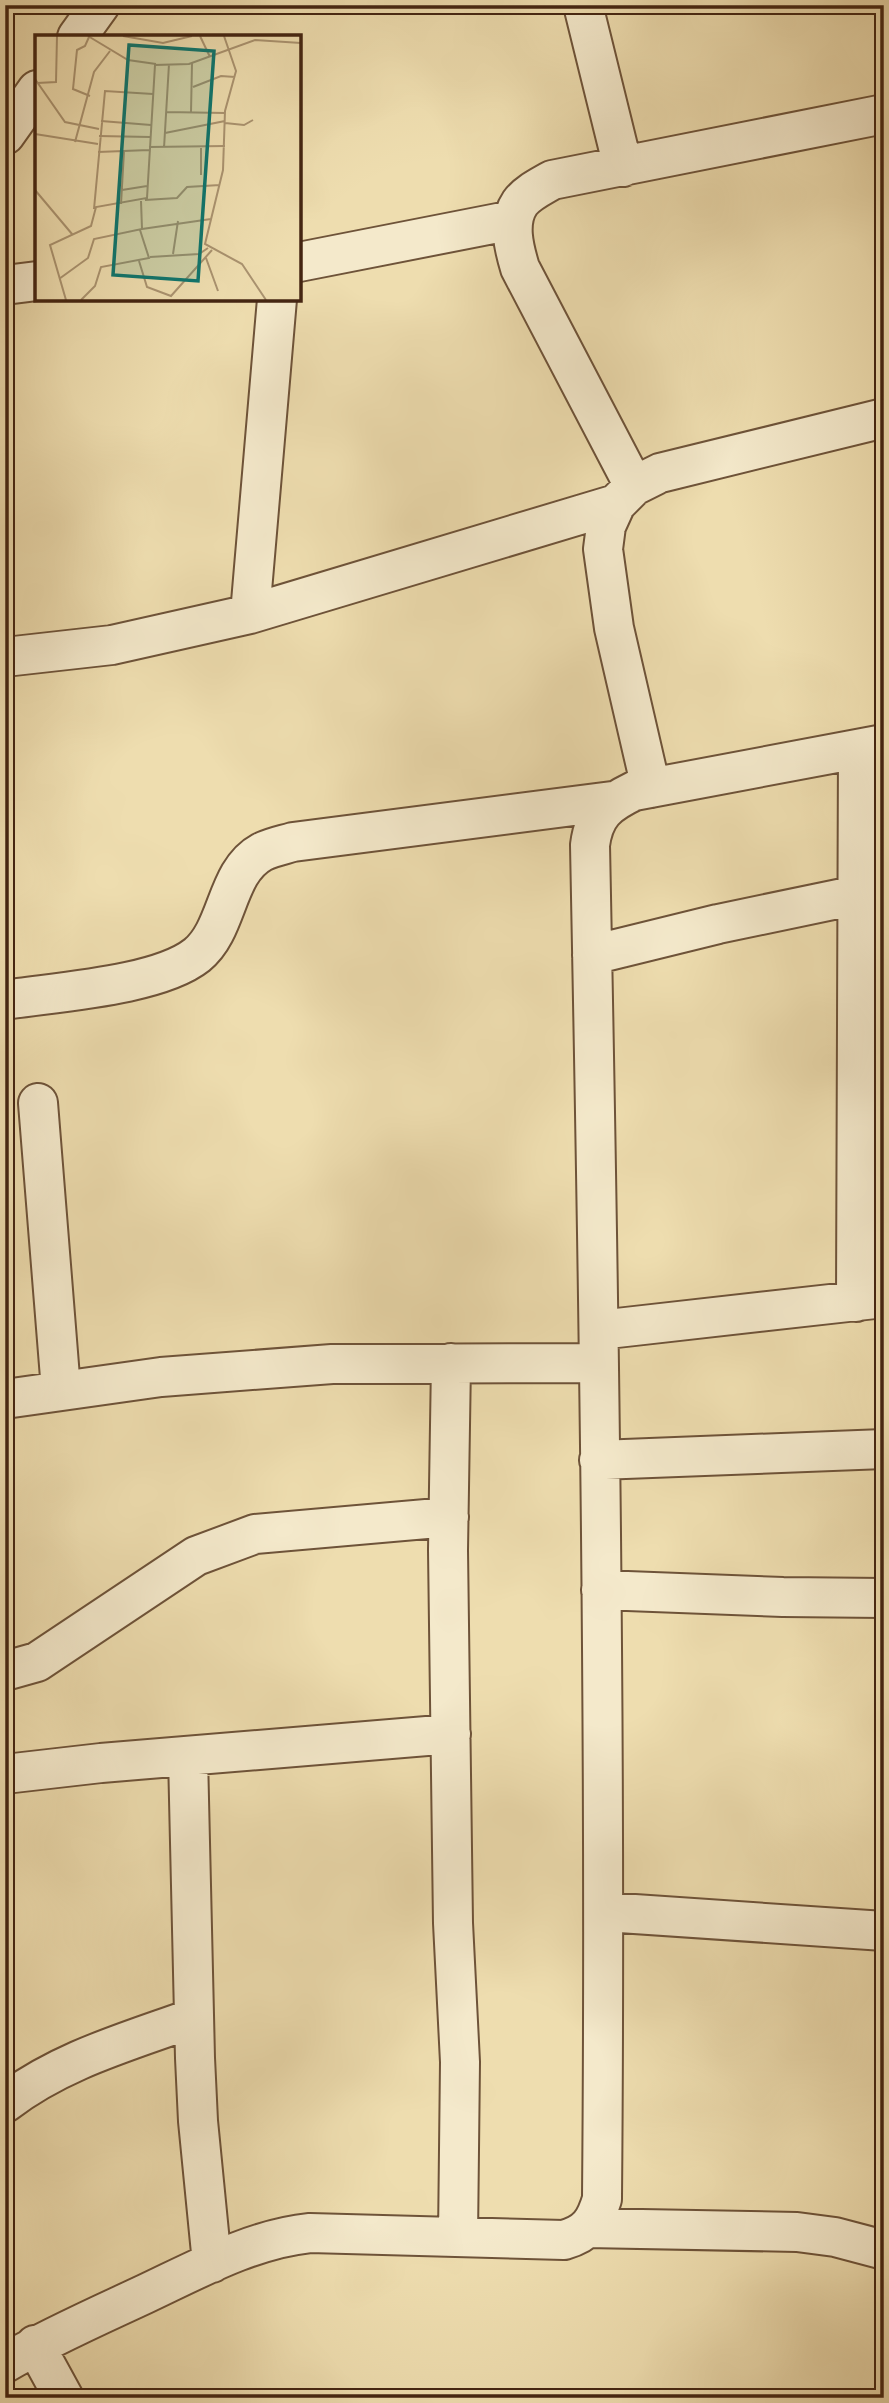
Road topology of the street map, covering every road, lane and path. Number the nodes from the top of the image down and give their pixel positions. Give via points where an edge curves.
1 (100, 5) edge
2 (583, 5) edge
3 (78, 35) edge
4 (35, 93) edge
5 (884, 114) edge
6 (5, 135) edge
7 (623, 167) junction
8 (513, 220) junction
9 (301, 262) edge
10 (35, 281) edge
11 (5, 285) edge
12 (277, 301) edge
13 (884, 418) edge
14 (625, 495) junction
15 (250, 614) junction
16 (5, 657) edge
17 (871, 747) edge
18 (651, 788) junction
19 (611, 801) junction
20 (857, 895) junction
21 (592, 956) junction
22 (5, 1000) edge
23 (38, 1103) dead end
24 (870, 1300) edge
25 (599, 1346) junction
26 (451, 1363) junction
27 (61, 1390) junction
28 (5, 1399) edge
29 (884, 1449) edge
30 (599, 1460) junction
31 (449, 1517) junction
32 (601, 1590) junction
33 (884, 1598) edge
34 (5, 1671) edge
35 (451, 1734) junction
36 (188, 1756) junction
37 (5, 1774) edge
38 (605, 1912) junction
39 (884, 1931) edge
40 (193, 2018) junction
41 (5, 2103) edge
42 (587, 2228) junction
43 (458, 2237) junction
44 (884, 2250) edge
45 (212, 2263) junction
46 (20, 2354) edge
47 (64, 2398) edge

1 - 3 street
2 - 7 street
4 - 6 street
5 - 7 street
7 - 8 street via 552,180 520,202
8 - 9 street
8 - 14 street via 513,245 520,268
10 - 11 street
12 - 15 street
13 - 14 street via 660,473
14 - 15 street
14 - 18 street via 606,527 603,549 614,628
15 - 16 street via 112,645
17 - 18 street
17 - 20 street
18 - 19 street
19 - 21 street via 592,830 590,845
19 - 22 street via 274,847 260,853 241,874 213,937 198,955 146,979
20 - 21 street
20 - 24 street
21 - 25 street
23 - 27 street
24 - 25 street
25 - 26 street
25 - 30 street
26 - 27 street via 287,1367
26 - 31 street
27 - 28 street
29 - 30 street
30 - 32 street
31 - 34 street via 256,1534 226,1544 196,1556 37,1662
31 - 35 street
32 - 33 street
32 - 38 street
35 - 36 street
35 - 43 street via 460,2062
36 - 37 street
36 - 40 street
38 - 39 street
38 - 42 street via 602,2199 597,2217
40 - 41 street via 68,2064
40 - 45 street
42 - 43 street via 564,2240
42 - 44 street via 797,2232
43 - 45 street via 310,2232 275,2239
45 - 46 street
46 - 47 street

